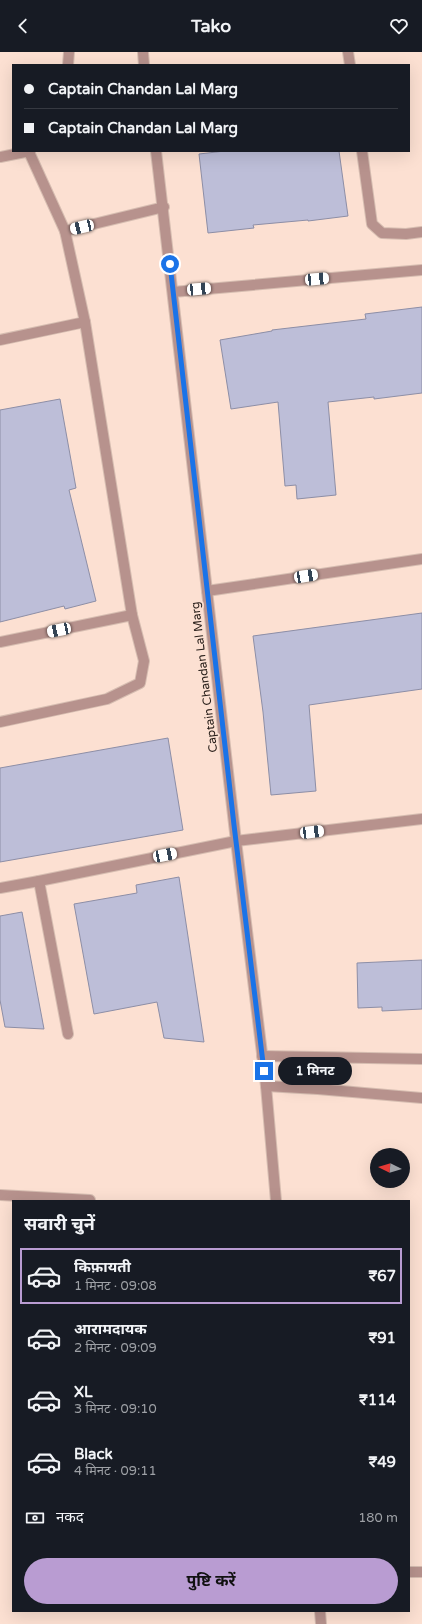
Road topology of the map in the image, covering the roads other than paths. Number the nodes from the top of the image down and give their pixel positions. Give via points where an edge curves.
1 (69, 52) edge
2 (143, 52) edge
3 (348, 52) edge
4 (68, 64) edge
5 (144, 64) edge
6 (350, 64) edge
7 (24, 152) edge
8 (29, 152) edge
9 (156, 152) edge
10 (362, 152) edge
11 (0, 157) edge
12 (164, 207) junction
13 (65, 231) junction
14 (422, 232) edge
15 (422, 270) edge
16 (173, 292) junction
17 (85, 322) junction
18 (0, 340) edge
19 (422, 559) edge
20 (207, 591) junction
21 (132, 615) junction
22 (0, 642) edge
23 (0, 722) edge
24 (422, 819) edge
25 (236, 841) junction
26 (40, 881) junction
27 (0, 888) edge
28 (68, 1034) dead end
29 (262, 1056) junction
30 (422, 1059) edge
31 (266, 1086) junction
32 (422, 1098) edge
33 (0, 1195) edge
34 (90, 1200) edge
35 (276, 1200) edge
36 (410, 1572) edge
37 (422, 1572) edge
38 (320, 1612) edge
39 (321, 1624) edge

1 - 4 street
2 - 5 street
3 - 6 street
7 - 11 street
8 - 13 street
9 - 12 street, Captain Chandan Lal Marg
10 - 14 street via 372,224 382,233
12 - 13 street
12 - 16 street, Captain Chandan Lal Marg
13 - 17 street
15 - 16 street
16 - 20 street, Captain Chandan Lal Marg
17 - 18 street
17 - 21 street
19 - 20 street
20 - 25 street, Captain Chandan Lal Marg
21 - 22 street
21 - 23 street via 144,661 140,683 107,699
24 - 25 street
25 - 26 street
25 - 29 street, Captain Chandan Lal Marg
26 - 27 street
26 - 28 street
29 - 30 street
29 - 31 street, Captain Chandan Lal Marg
31 - 32 street
31 - 35 street, Captain Chandan Lal Marg
33 - 34 street
36 - 37 street
38 - 39 street

